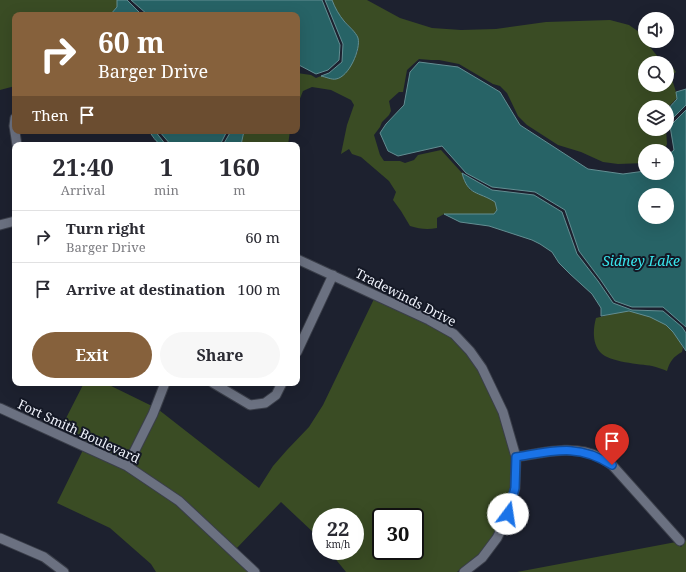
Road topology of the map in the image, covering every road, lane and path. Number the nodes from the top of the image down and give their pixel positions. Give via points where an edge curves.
1 (12, 222) edge
2 (0, 224) edge
3 (300, 260) edge
4 (333, 275) junction
5 (300, 346) edge
6 (164, 386) edge
7 (219, 386) edge
8 (280, 386) edge
9 (0, 408) edge
10 (516, 457) junction
11 (128, 466) junction
12 (0, 538) edge
13 (680, 541) dead end
14 (64, 572) edge
15 (255, 572) edge
16 (464, 572) edge

1 - 2 street
3 - 4 street, Tradewinds Drive
4 - 5 street
4 - 10 street, Tradewinds Drive via 454,334 482,368 503,412
6 - 11 street
7 - 8 street via 250,404 265,403 276,395
9 - 11 street, Fort Smith Boulevard
10 - 13 street via 559,450 598,456 612,465
10 - 16 street, Tradewinds Drive via 515,488 508,518 482,558
11 - 15 street, Fort Smith Boulevard via 179,500
12 - 14 street via 44,557

